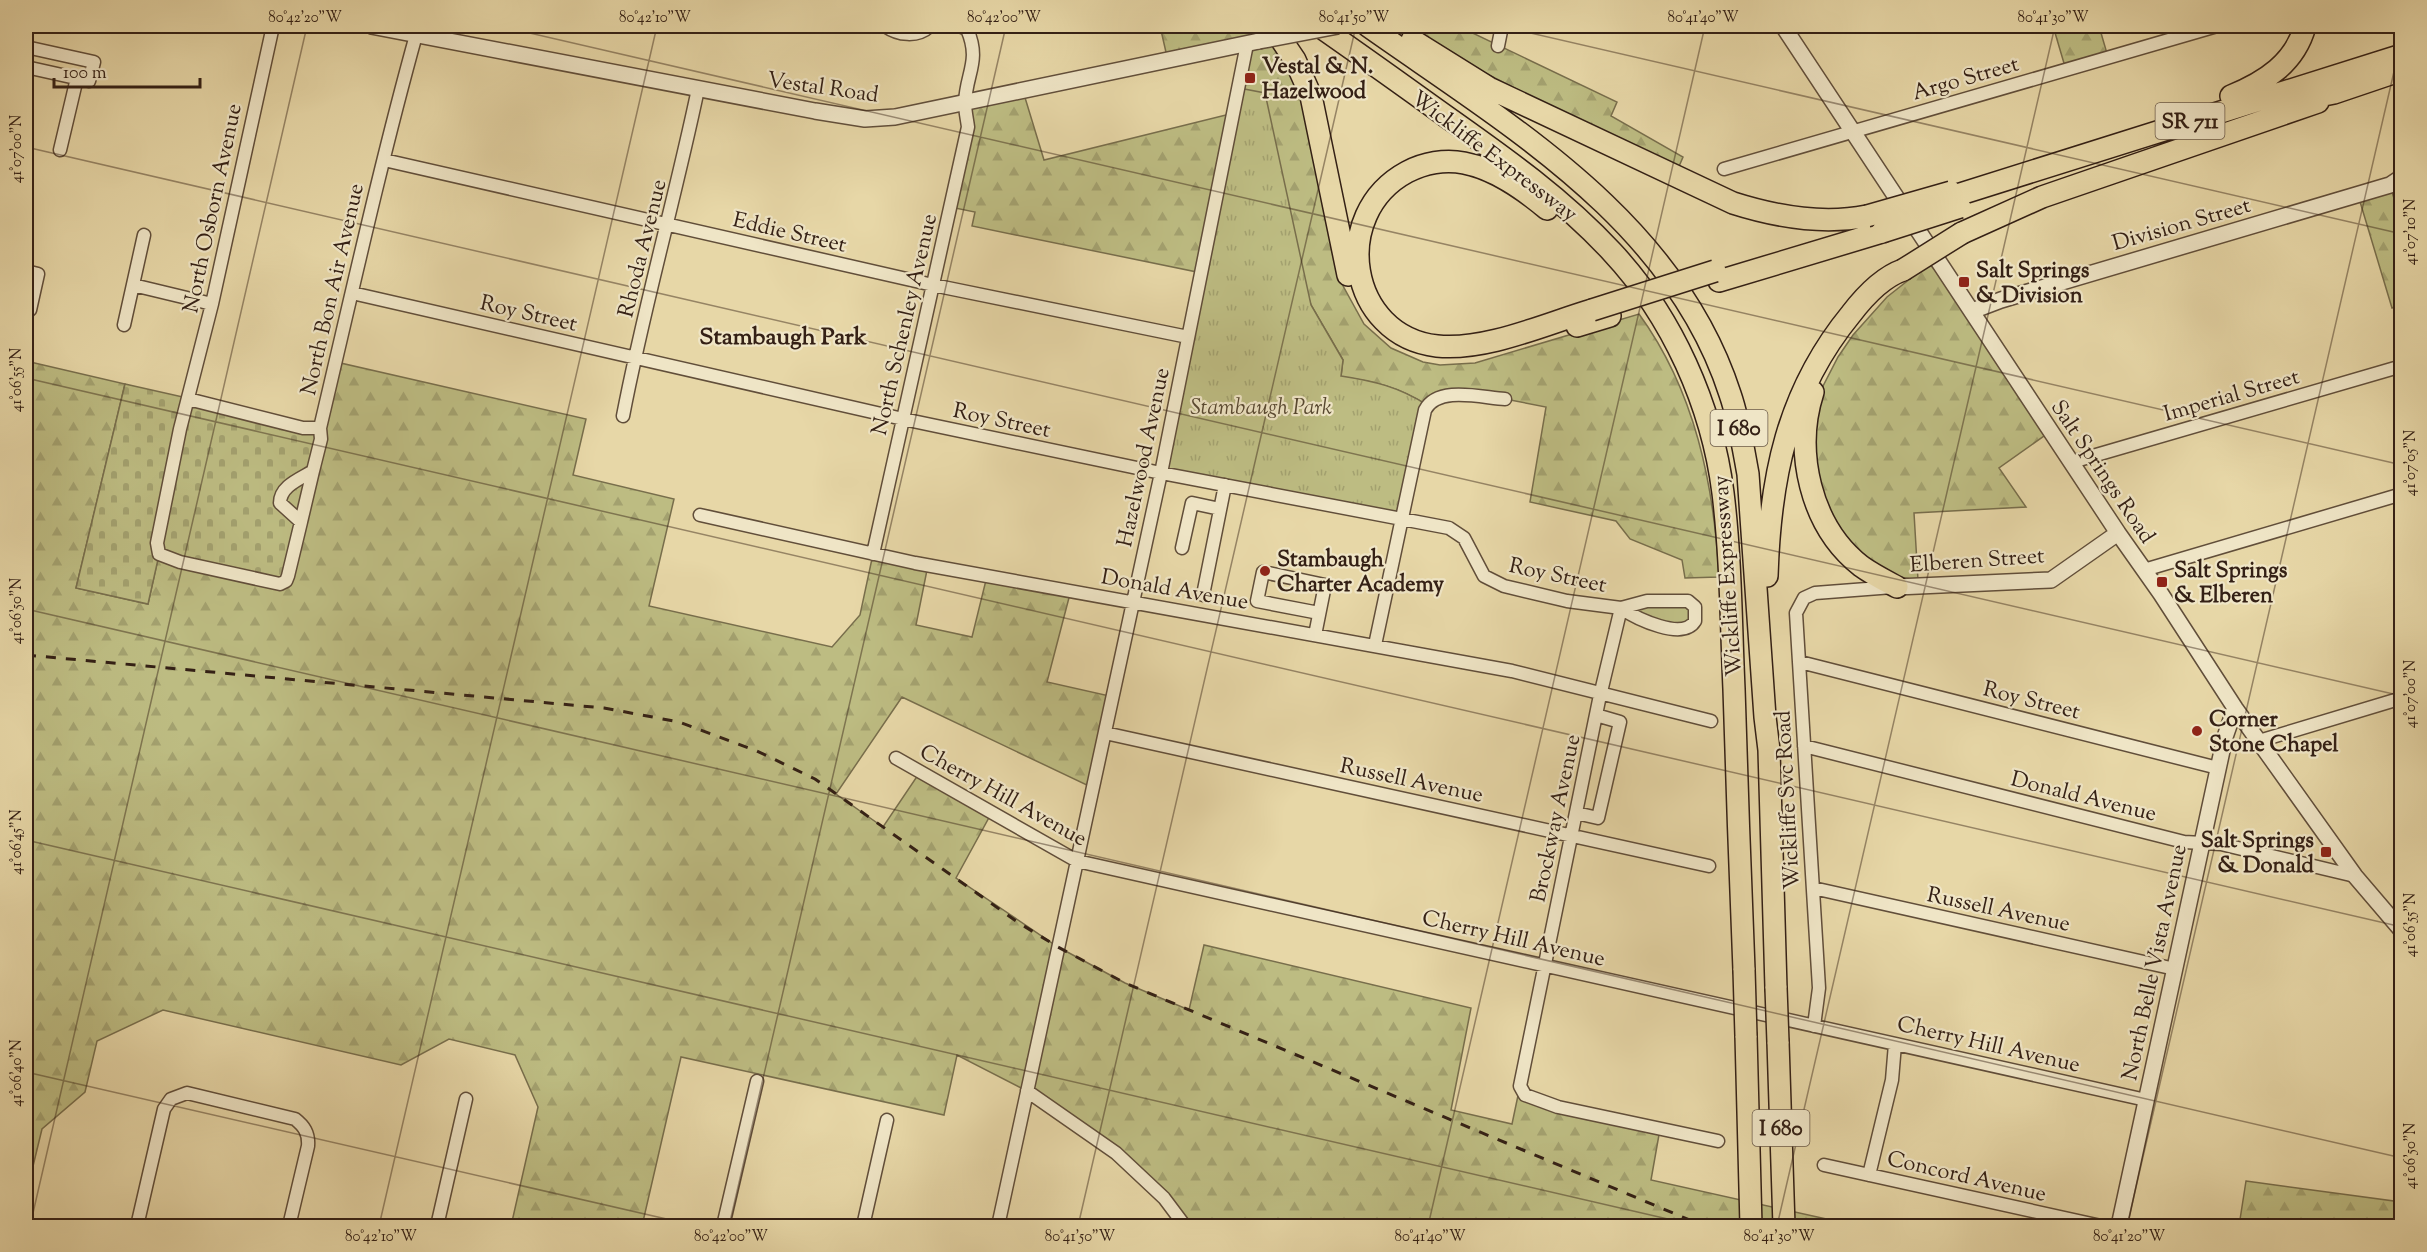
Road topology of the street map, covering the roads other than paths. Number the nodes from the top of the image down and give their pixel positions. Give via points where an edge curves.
1 (273, 26) edge
2 (371, 26) edge
3 (885, 26) edge
4 (930, 26) edge
5 (959, 26) edge
6 (1319, 26) edge
7 (1338, 26) edge
8 (1368, 26) edge
9 (1390, 26) edge
10 (1502, 26) edge
11 (1783, 26) edge
12 (2217, 26) edge
13 (2305, 26) edge
14 (389, 27) edge
15 (416, 35) junction
16 (1260, 37) edge
17 (1498, 46) dead end
18 (26, 47) edge
19 (2402, 55) edge
20 (26, 67) edge
21 (2402, 70) edge
22 (77, 78) junction
23 (698, 89) junction
24 (2334, 93) junction
25 (965, 103) junction
26 (2172, 126) junction
27 (1853, 132) junction
28 (60, 150) dead end
29 (384, 160) junction
30 (1724, 170) dead end
31 (2402, 177) edge
32 (1955, 199) junction
33 (1874, 223) junction
34 (668, 224) junction
35 (144, 235) dead end
36 (1903, 270) junction
37 (26, 271) edge
38 (133, 285) junction
39 (933, 285) junction
40 (352, 293) junction
41 (212, 304) junction
42 (26, 309) edge
43 (1972, 311) junction
44 (1601, 313) junction
45 (124, 325) dead end
46 (1188, 337) junction
47 (635, 358) junction
48 (2402, 366) edge
49 (188, 399) junction
50 (1505, 399) dead end
51 (623, 416) dead end
52 (903, 419) junction
53 (320, 428) junction
54 (2072, 462) junction
55 (313, 471) junction
56 (1161, 473) junction
57 (1225, 485) junction
58 (2402, 494) edge
59 (1220, 509) junction
60 (700, 515) dead end
61 (1401, 519) junction
62 (301, 522) junction
63 (1726, 531) junction
64 (2118, 533) junction
65 (1182, 548) dead end
66 (159, 554) joint
67 (873, 554) junction
68 (2144, 570) junction
69 (1897, 587) junction
70 (1826, 592) joint
71 (1203, 595) dead end
72 (1133, 601) junction
73 (1621, 608) junction
74 (1319, 613) junction
75 (1315, 635) junction
76 (1375, 645) junction
77 (1800, 662) junction
78 (1601, 693) junction
79 (2402, 698) edge
80 (2235, 708) junction
81 (1596, 715) junction
82 (1711, 721) dead end
83 (1105, 733) junction
84 (2259, 741) junction
85 (1804, 746) junction
86 (1769, 750) junction
87 (896, 758) dead end
88 (2218, 768) junction
89 (1576, 813) junction
90 (1571, 836) junction
91 (2202, 843) junction
92 (1077, 861) junction
93 (1709, 866) dead end
94 (2355, 876) junction
95 (1813, 888) junction
96 (2402, 931) edge
97 (1545, 966) junction
98 (2175, 969) junction
99 (1814, 1026) junction
100 (1895, 1044) junction
101 (756, 1081) dead end
102 (1027, 1090) junction
103 (466, 1100) dead end
104 (2146, 1100) junction
105 (887, 1120) dead end
106 (1718, 1141) dead end
107 (1824, 1165) dead end
108 (1869, 1175) junction
109 (1784, 1221) edge
110 (1184, 1226) edge
111 (137, 1227) edge
112 (289, 1227) edge
113 (437, 1227) edge
114 (723, 1227) edge
115 (864, 1227) edge
116 (998, 1227) edge
117 (1751, 1227) edge
118 (2101, 1227) edge
119 (2119, 1227) edge

1 - 41 street, North Osborn Avenue
2 - 14 street, Vestal Road
3 - 4 street via 908,34
5 - 25 street, North Schenley Avenue via 967,29 973,44 974,60
6 - 63 highway, Wickliffe Expressway / I 680 via 1522,171 1583,222 1629,271 1668,329 1698,395 1717,458
7 - 16 street, Vestal Road, bridge
8 - 86 highway, Wickliffe Expressway / I 680 via 1578,178 1641,240 1694,315 1730,394 1748,474
9 - 33 highway via 1489,88 1733,203 1803,219
10 - 17 street
11 - 27 street, Salt Springs Road
12 - 27 street, Argo Street
13 - 26 highway via 2295,52 2276,72 2255,86 2187,112
14 - 15 street, Vestal Road
15 - 23 street, Vestal Road
15 - 29 street, North Bon Air Avenue
16 - 25 street, Vestal Road
16 - 44 highway via 1295,60 1311,96 1351,286 1364,313 1395,343 1419,354 1463,358 1494,352
16 - 46 street, Hazelwood Avenue
18 - 22 street via 94,62 90,81
19 - 26 highway, SR 711
20 - 22 street
21 - 24 highway
22 - 28 street
23 - 25 street, Vestal Road via 865,119
23 - 34 street, Rhoda Avenue
24 - 32 highway via 2299,99
24 - 36 highway, bridge via 2313,104 2042,197 1962,233
25 - 39 street, North Schenley Avenue via 968,127
26 - 32 highway, SR 711 via 1978,188
27 - 30 street, Argo Street
27 - 43 street, Salt Springs Road
29 - 34 street, Eddie Street
29 - 40 street, North Bon Air Avenue
31 - 43 street, Division Street via 2390,185
32 - 33 highway, bridge
33 - 44 highway
34 - 39 street, Eddie Street
34 - 47 street, Rhoda Avenue
35 - 38 street
36 - 69 highway via 1858,319 1828,360 1811,399 1805,436 1810,487 1832,533 1860,565
36 - 86 highway via 1892,274 1868,296 1833,336 1807,380 1785,437 1775,482 1767,560 1773,717
37 - 42 street via 38,274 30,310
38 - 41 street
38 - 45 street
39 - 46 street, Eddie Street
39 - 52 street, North Schenley Avenue
40 - 47 street, Roy Street
40 - 53 street, North Bon Air Avenue
41 - 49 street, North Osborn Avenue
43 - 54 street, Salt Springs Road
44 - 63 highway via 1478,344 1438,346 1414,339 1386,321 1365,291 1357,252 1364,219 1392,182 1412,170 1441,162 1463,162 1495,174 1554,214 1599,255 1630,291 1668,349 1696,415
46 - 56 street, Hazelwood Avenue
47 - 51 street, Rhoda Avenue
47 - 52 street, Roy Street
48 - 54 street, Imperial Street
49 - 53 street via 303,428
49 - 66 street, North Osborn Avenue via 160,523
50 - 61 street via 1452,395 1427,405
52 - 56 street, Roy Street
52 - 67 street, North Schenley Avenue
53 - 55 street, North Bon Air Avenue
54 - 64 street, Salt Springs Road
55 - 62 street, North Bon Air Avenue
55 - 62 street via 280,495 280,503
56 - 57 street, Roy Street
56 - 72 street, Hazelwood Avenue
57 - 59 street
57 - 61 street, Roy Street
58 - 68 street
59 - 65 street via 1192,503
59 - 71 street
60 - 67 street, Donald Avenue
61 - 73 street, Roy Street via 1458,532 1491,582 1568,601
61 - 76 street
62 - 66 street, North Bon Air Avenue via 284,584
63 - 117 highway, Wickliffe Expressway / I 680, bridge
64 - 68 street, Salt Springs Road
64 - 69 street, Elberen Street via 2051,579
67 - 72 street, Donald Avenue
68 - 80 street, Salt Springs Road
69 - 70 street, Elberen Street
70 - 77 street, Wickliffe Svc Road via 1809,595 1799,604 1796,613
72 - 75 street, Donald Avenue
72 - 83 street, Hazelwood Avenue
73 - 73 street, Roy Street via 1680,631 1693,626 1697,615 1692,603 1683,600 1647,601
73 - 78 street, Brockway Avenue
74 - 74 street via 1325,585 1263,572 1257,601
74 - 75 street
75 - 76 street, Donald Avenue
76 - 78 street, Donald Avenue via 1512,671
77 - 85 street, Wickliffe Svc Road
77 - 88 street, Roy Street
78 - 81 street, Brockway Avenue
78 - 82 street, Donald Avenue
79 - 84 street
80 - 84 street, Salt Springs Road
80 - 88 street, North Belle Vista Avenue
81 - 89 street, Brockway Avenue
81 - 89 street via 1620,722 1598,818
83 - 90 street, Russell Avenue
83 - 92 street, Hazelwood Avenue
84 - 94 street, Salt Springs Road
85 - 91 street, Donald Avenue via 2184,842
85 - 95 street, Wickliffe Svc Road
86 - 109 highway, Wickliffe Expressway / I 680, bridge
87 - 92 street, Cherry Hill Avenue
88 - 91 street, North Belle Vista Avenue
89 - 90 street, Brockway Avenue
90 - 93 street, Russell Avenue
90 - 97 street, Brockway Avenue
91 - 94 street, Donald Avenue via 2221,844
91 - 98 street, North Belle Vista Avenue
92 - 97 street, Cherry Hill Avenue
92 - 102 street, Hazelwood Avenue
94 - 96 street, Salt Springs Road
95 - 98 street, Russell Avenue
95 - 99 street, Wickliffe Svc Road via 1819,988
97 - 99 street, Cherry Hill Avenue
97 - 106 street, Brockway Avenue via 1520,1086 1522,1093 1534,1100
98 - 104 street, North Belle Vista Avenue
99 - 100 street, Cherry Hill Avenue
100 - 104 street, Cherry Hill Avenue
100 - 108 street via 1892,1080
101 - 114 street
102 - 110 street via 1116,1153 1164,1198
102 - 116 street, Hazelwood Avenue
103 - 113 street
104 - 119 street, North Belle Vista Avenue
105 - 115 street
107 - 108 street, Concord Avenue
108 - 118 street, Concord Avenue
111 - 112 street via 164,1109 171,1099 187,1093 295,1119 302,1124 308,1146

